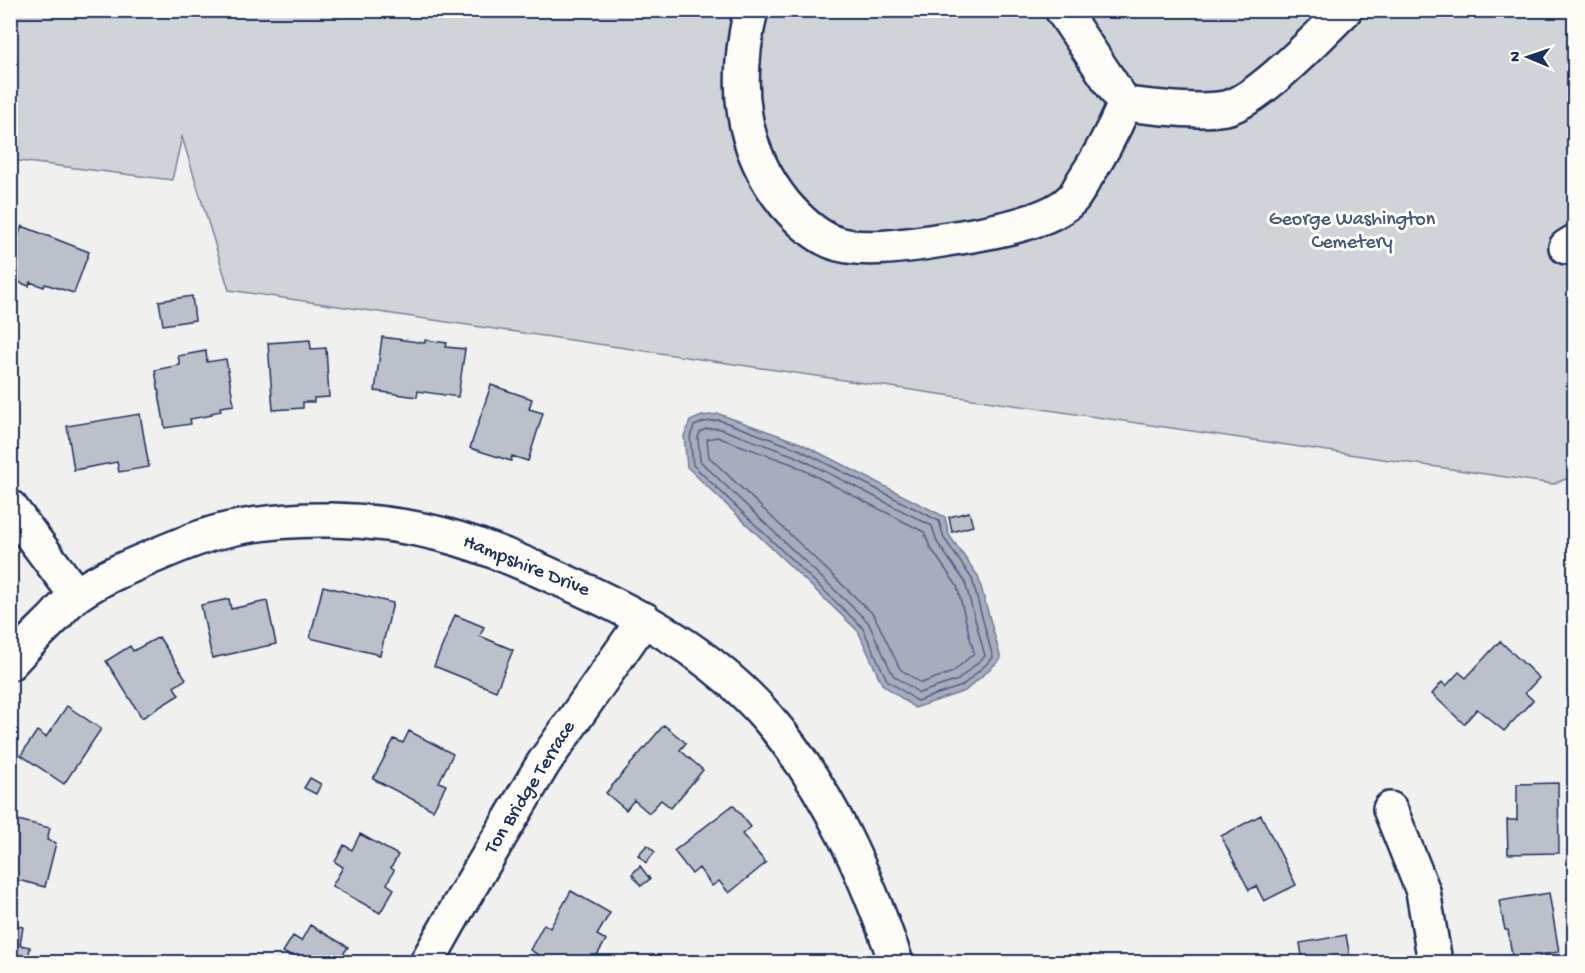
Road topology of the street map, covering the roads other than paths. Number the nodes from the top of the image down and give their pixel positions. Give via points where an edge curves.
1 (752, 10) edge
2 (1062, 10) edge
3 (1345, 10) edge
4 (1125, 104) junction
5 (10, 507) edge
6 (76, 595) junction
7 (644, 619) junction
8 (10, 663) edge
9 (1390, 809) dead end
10 (427, 963) edge
11 (896, 963) edge
12 (1435, 963) edge

1 - 4 street via 741,70 751,146 778,195 800,222 831,242 884,248 987,233 1050,215 1072,199
2 - 4 street
3 - 4 street via 1245,101 1213,110
5 - 6 street
6 - 7 street, Hampshire Drive via 125,568 219,532 266,523 333,520 401,526 471,543
6 - 8 street, Hampshire Drive
7 - 10 street, Ton Bridge Terrace via 543,764
7 - 11 street, Hampshire Drive via 718,669 767,717 811,776 870,889
9 - 12 street via 1423,891

